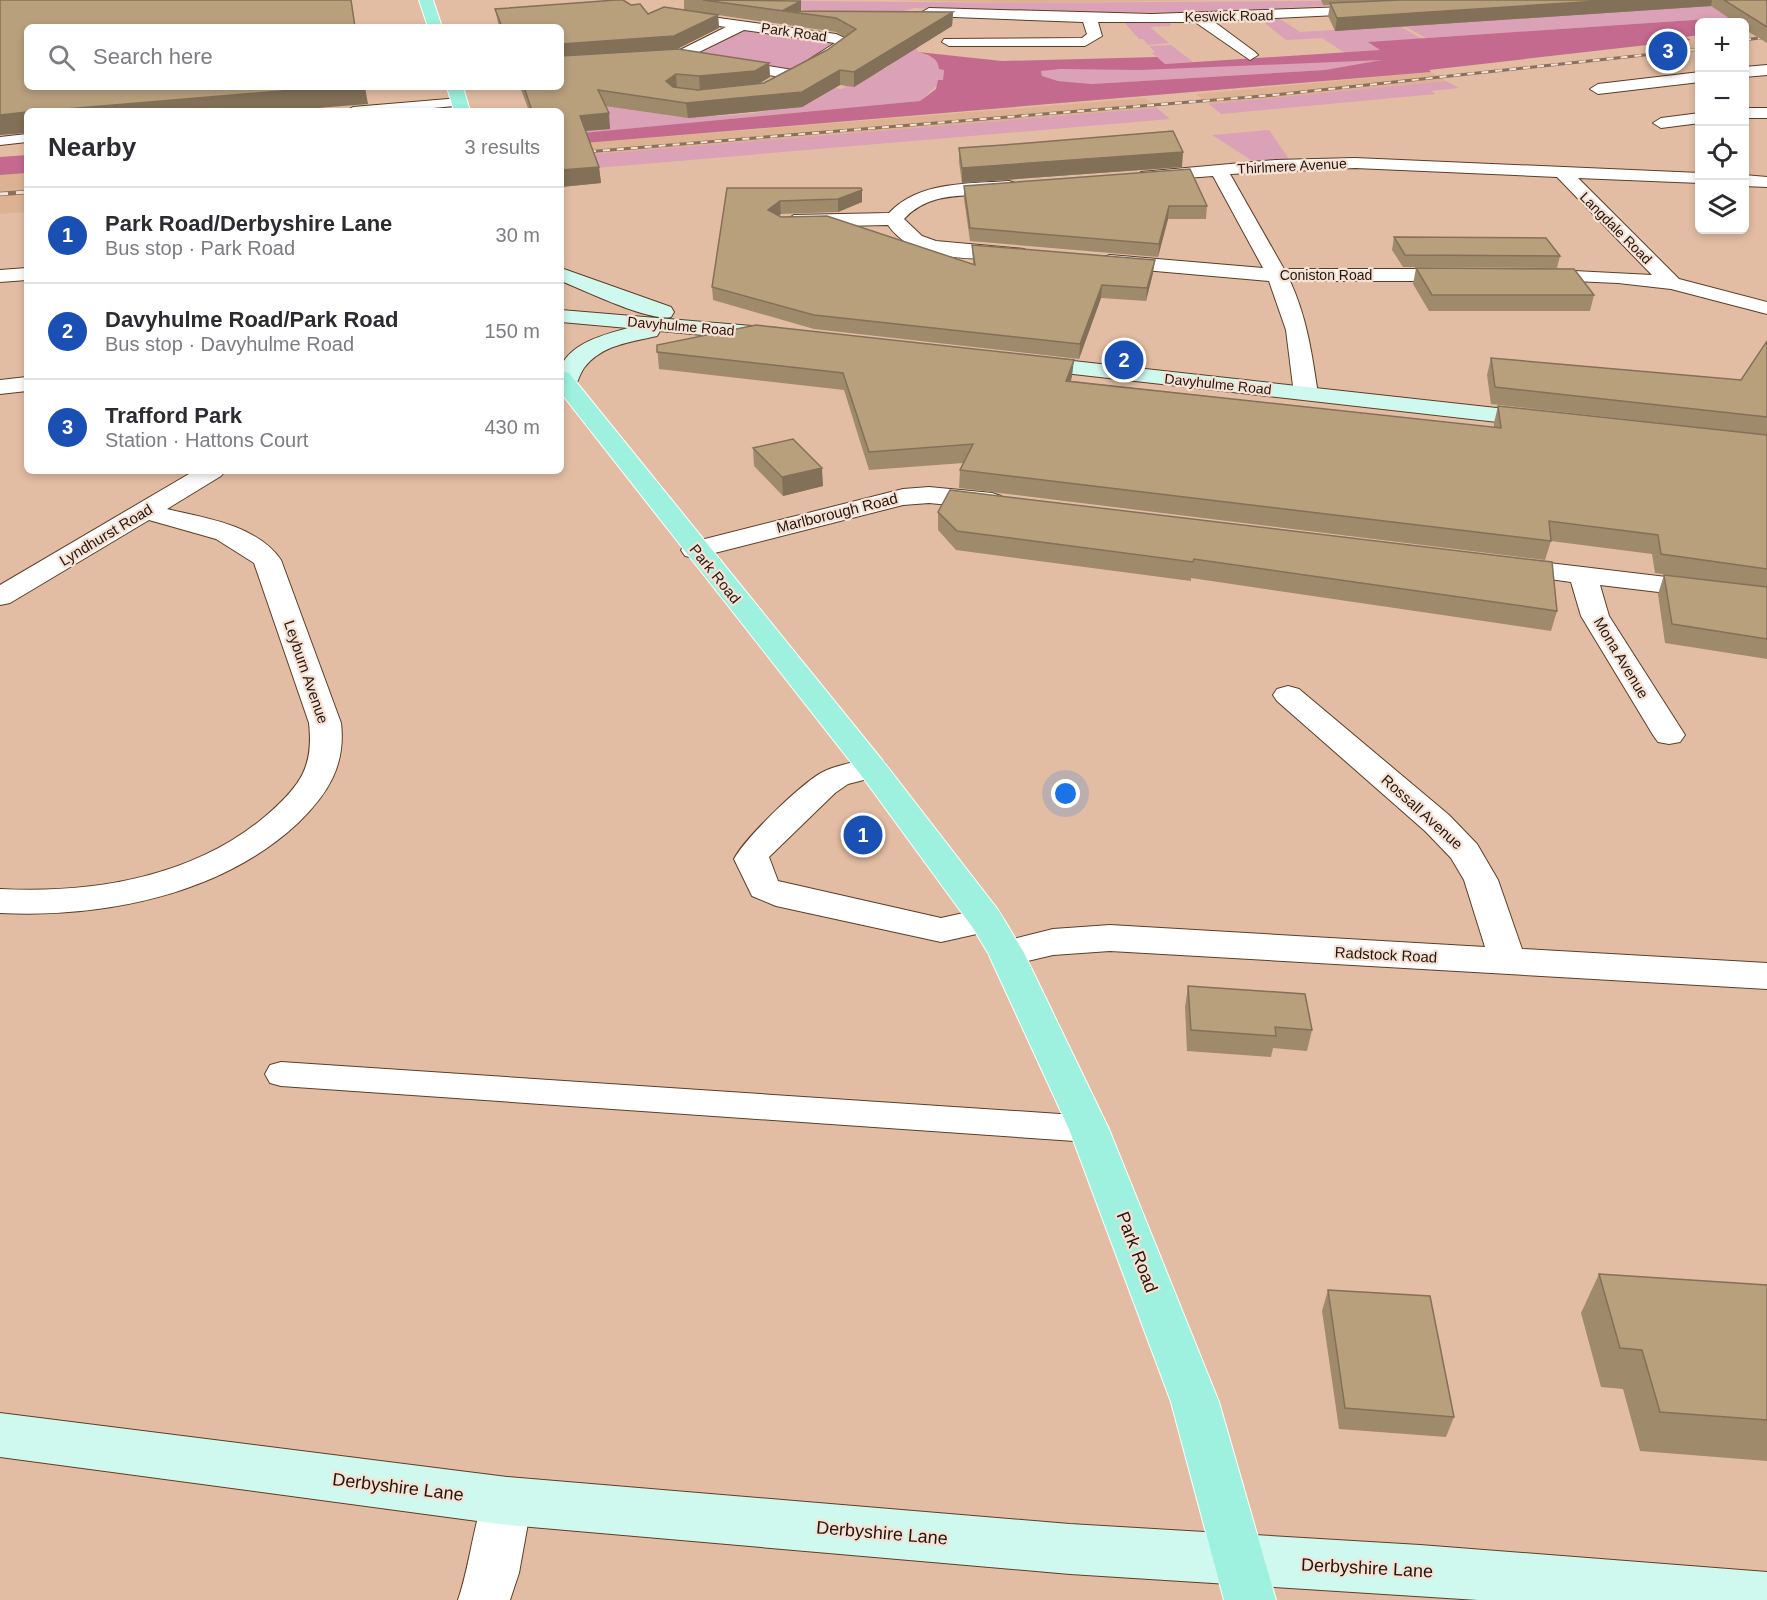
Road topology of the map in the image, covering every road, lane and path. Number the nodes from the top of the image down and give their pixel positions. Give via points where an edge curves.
1 (426, 0) edge
2 (1385, 9) edge
3 (929, 12) edge
4 (671, 15) edge
5 (1089, 18) junction
6 (1199, 18) junction
7 (434, 24) edge
8 (742, 25) junction
9 (949, 42) edge
10 (1249, 49) dead end
11 (659, 56) edge
12 (680, 56) junction
13 (1767, 70) edge
14 (1749, 72) edge
15 (793, 74) junction
16 (1695, 77) edge
17 (770, 87) edge
18 (1598, 89) dead end
19 (459, 100) edge
20 (383, 108) edge
21 (1749, 112) edge
22 (1767, 113) edge
23 (1695, 119) edge
24 (1661, 123) dead end
25 (24, 138) edge
26 (0, 141) edge
27 (1219, 170) junction
28 (1562, 172) junction
29 (1125, 178) edge
30 (1695, 178) edge
31 (1749, 180) edge
32 (1767, 182) edge
33 (1031, 185) edge
34 (894, 219) junction
35 (781, 222) edge
36 (1038, 255) edge
37 (1086, 259) edge
38 (24, 274) edge
39 (564, 275) edge
40 (1276, 275) junction
41 (1479, 275) edge
42 (1515, 275) edge
43 (0, 276) edge
44 (1672, 283) junction
45 (1767, 308) edge
46 (564, 316) edge
47 (692, 327) junction
48 (746, 331) junction
49 (804, 338) edge
50 (1003, 360) edge
51 (564, 380) edge
52 (564, 383) edge
53 (24, 384) edge
54 (0, 387) edge
55 (1306, 394) junction
56 (1568, 423) edge
57 (207, 474) edge
58 (1015, 504) edge
59 (146, 511) junction
60 (695, 550) junction
61 (1488, 564) edge
62 (1583, 576) junction
63 (0, 597) edge
64 (1767, 597) edge
65 (1288, 695) dead end
66 (1669, 735) dead end
67 (872, 768) junction
68 (0, 901) edge
69 (996, 937) junction
70 (1508, 962) junction
71 (1767, 976) edge
72 (281, 1074) dead end
73 (1089, 1129) junction
74 (0, 1435) edge
75 (507, 1501) junction
76 (1243, 1581) edge
77 (1767, 1598) edge
78 (484, 1600) edge

1 - 7 main road
2 - 6 street, Keswick Road
3 - 5 street, Keswick Road
4 - 8 street, Park Road
5 - 6 street, Keswick Road
5 - 9 street via 1095,36 1091,40 1034,47
6 - 10 street
8 - 12 street, Park Road
8 - 15 street, Park Road via 847,42
11 - 12 street, Park Road
12 - 15 street, Park Road
13 - 14 street
15 - 17 street
16 - 18 street via 1645,80
19 - 20 lane
21 - 22 street
23 - 24 street
25 - 26 lane
27 - 28 street, Thirlmere Avenue via 1355,163
27 - 29 street, Thirlmere Avenue
27 - 40 street
28 - 30 street, Thirlmere Avenue
28 - 44 street, Langdale Road
31 - 32 street
33 - 34 street via 928,196 902,207
34 - 35 street
34 - 36 street via 903,232 919,243
37 - 40 street, Coniston Road
38 - 43 street
39 - 48 street via 632,302
40 - 41 street, Coniston Road
40 - 55 street via 1299,341
42 - 44 street via 1618,277
44 - 45 street
46 - 47 street, Davyhulme Road
47 - 48 street, Davyhulme Road
47 - 51 street via 644,332 594,347 578,358
48 - 49 street, Davyhulme Road
50 - 55 street, Davyhulme Road
52 - 60 main road, Park Road
53 - 54 street
55 - 56 street, Davyhulme Road
57 - 59 street, Lyndhurst Road
58 - 60 street, Marlborough Road via 956,496 903,497
59 - 63 street, Lyndhurst Road
59 - 68 street, Leyburn Avenue via 232,535 253,546 267,560 325,723 329,744 322,771 310,792 273,828 232,856 179,877 82,900
60 - 67 main road, Park Road
61 - 62 street
62 - 64 street
62 - 66 street, Mona Avenue via 1595,616
65 - 70 street, Rossall Avenue via 1437,823 1465,852 1481,880
67 - 69 main road, Park Road
67 - 69 street via 829,781 755,850 751,859 764,888 776,894 941,930
69 - 70 street, Radstock Road via 1053,942 1110,938
69 - 73 main road, Park Road via 1044,1029
70 - 71 street, Radstock Road
72 - 73 lane
73 - 76 main road, Park Road via 1195,1402
74 - 75 street, Derbyshire Lane
75 - 76 street, Derbyshire Lane
75 - 78 street
76 - 77 street, Derbyshire Lane via 1420,1570

